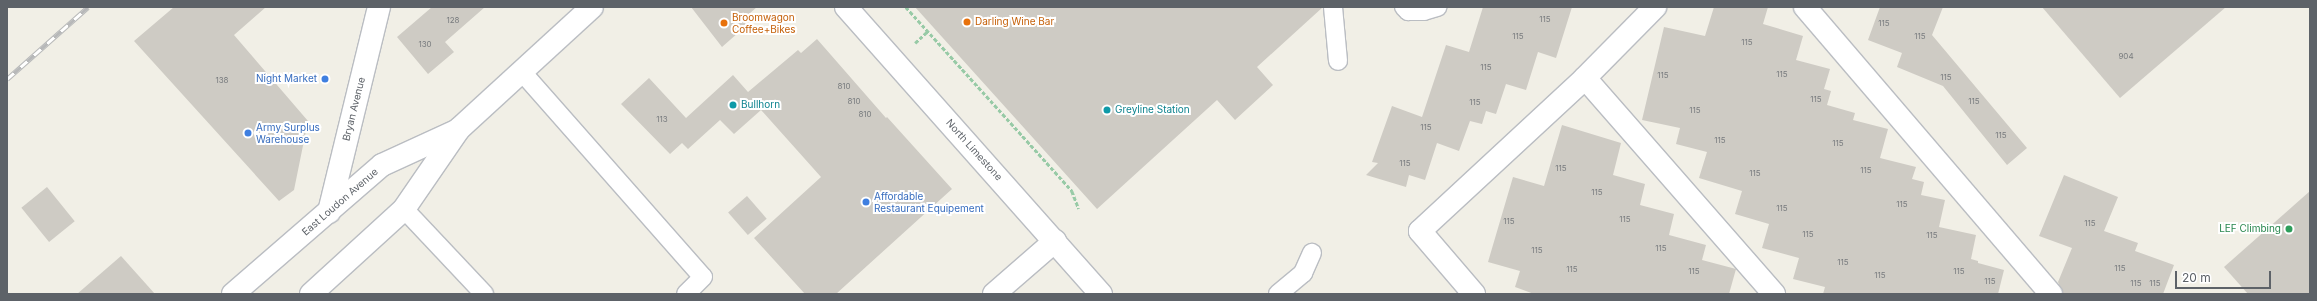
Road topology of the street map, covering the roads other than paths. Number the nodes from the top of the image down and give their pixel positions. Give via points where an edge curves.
1 (379, 7) edge
2 (592, 7) edge
3 (846, 7) edge
4 (1333, 7) edge
5 (1404, 7) edge
6 (1437, 7) edge
7 (1655, 7) edge
8 (1805, 7) edge
9 (1338, 60) dead end
10 (522, 72) junction
11 (1585, 78) junction
12 (459, 129) junction
13 (404, 209) junction
14 (329, 212) junction
15 (1055, 241) junction
16 (1312, 253) dead end
17 (233, 294) edge
18 (312, 294) edge
19 (484, 294) edge
20 (686, 294) edge
21 (994, 294) edge
22 (1101, 294) edge
23 (1278, 294) edge
24 (1474, 294) edge
25 (1774, 294) edge
26 (2052, 294) edge

1 - 14 street, Bryan Avenue
2 - 10 street, East Loudon Avenue
3 - 15 street, North Limestone
4 - 9 lane
5 - 6 lane via 1408,11 1424,11
7 - 11 street
8 - 26 street
10 - 12 street, East Loudon Avenue
10 - 20 lane via 703,277
11 - 24 street via 1420,231
11 - 25 street
12 - 13 street, East Loudon Avenue
12 - 14 street, East Loudon Avenue via 382,165
13 - 18 street, East Loudon Avenue
13 - 19 lane
14 - 17 street, East Loudon Avenue
15 - 21 street
15 - 22 street, North Limestone
16 - 23 lane via 1303,273

